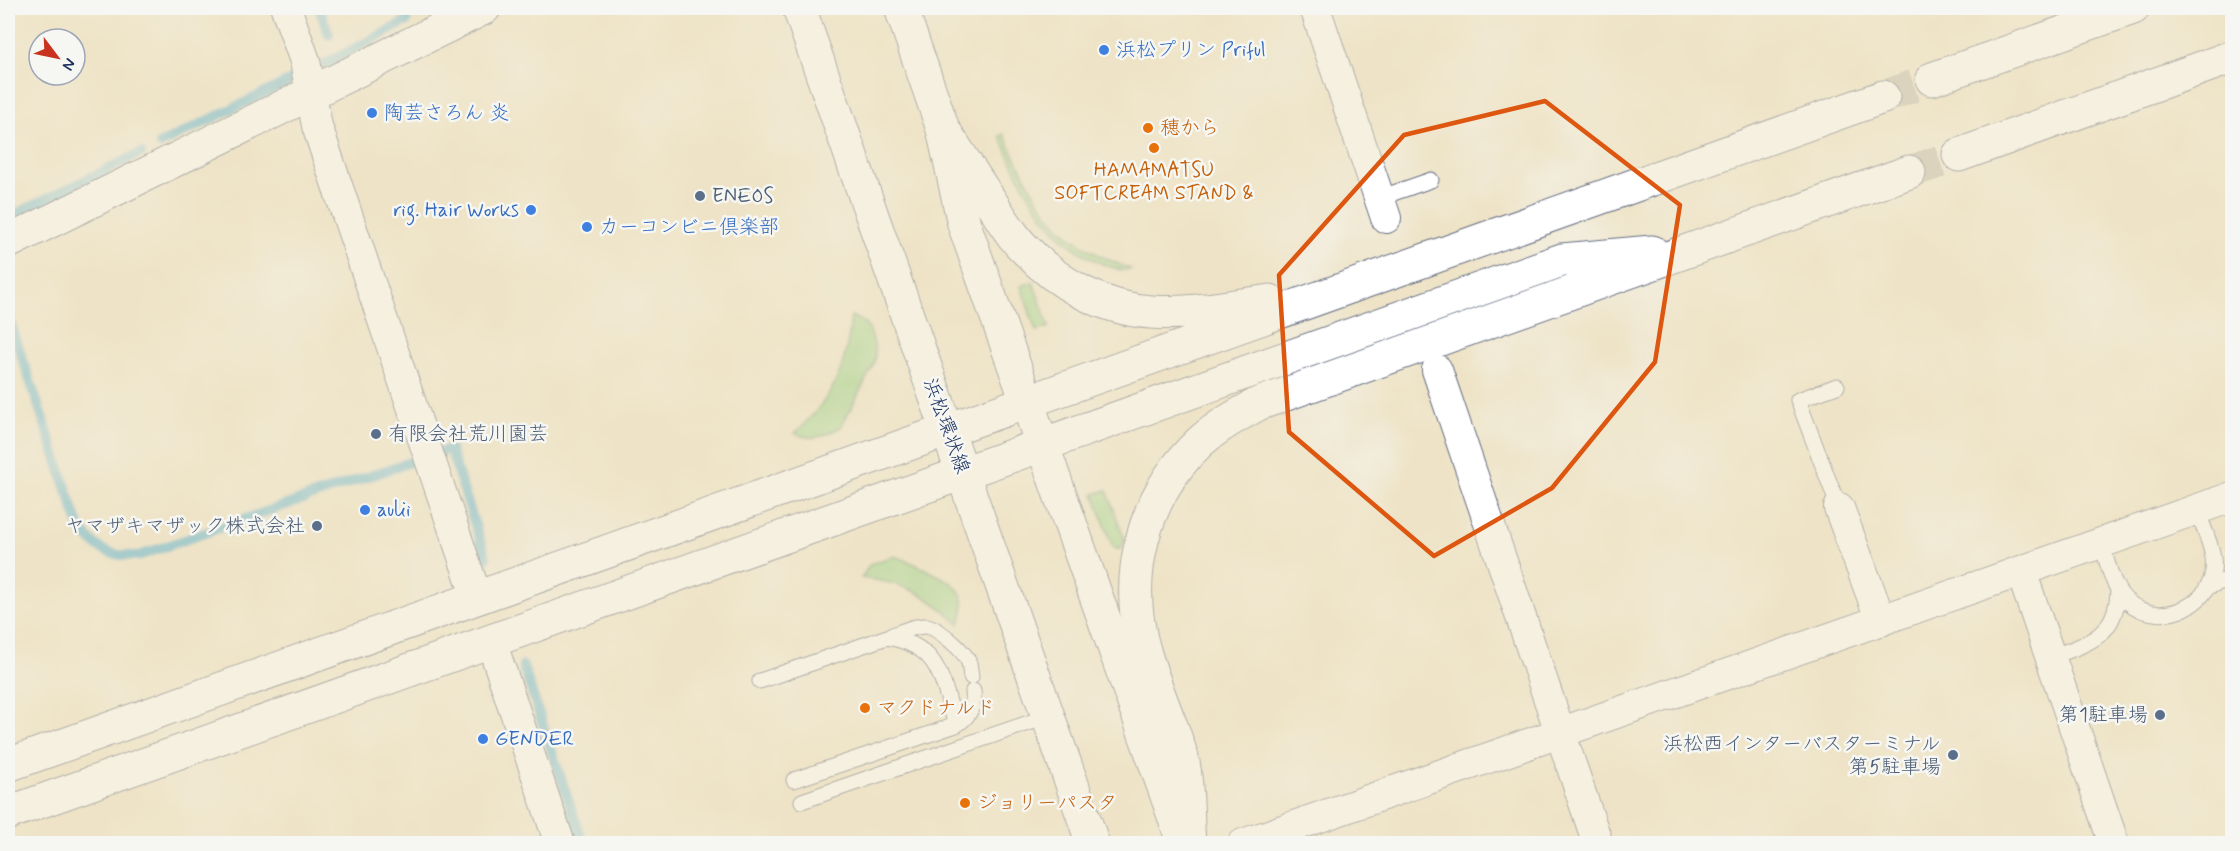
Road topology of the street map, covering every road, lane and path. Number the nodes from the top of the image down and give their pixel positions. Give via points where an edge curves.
1 (286, 8) edge
2 (484, 8) edge
3 (800, 8) edge
4 (901, 8) edge
5 (1315, 8) edge
6 (2133, 8) edge
7 (2232, 57) edge
8 (1932, 79) tunnel mouth
9 (311, 94) junction
10 (1883, 97) tunnel mouth
11 (943, 129) junction
12 (1959, 155) tunnel mouth
13 (1910, 172) tunnel mouth
14 (1431, 180) dead end
15 (1383, 208) joint
16 (8, 242) edge
17 (1699, 248) junction
18 (1332, 293) junction
19 (1437, 370) dead end
20 (1837, 386) dead end
21 (1028, 402) junction
22 (948, 430) junction
23 (1042, 445) junction
24 (963, 473) junction
25 (2232, 497) edge
26 (1839, 508) joint
27 (2197, 510) junction
28 (2101, 543) junction
29 (2021, 571) junction
30 (2232, 578) edge
31 (2207, 587) junction
32 (2118, 590) junction
33 (477, 598) junction
34 (1881, 621) junction
35 (887, 636) junction
36 (491, 641) junction
37 (2050, 657) junction
38 (760, 681) dead end
39 (1049, 716) junction
40 (956, 725) junction
41 (1560, 732) junction
42 (8, 765) edge
43 (795, 780) dead end
44 (801, 801) dead end
45 (8, 813) edge
46 (560, 843) edge
47 (1093, 843) edge
48 (1184, 843) edge
49 (1189, 843) edge
50 (1243, 843) edge
51 (1598, 843) edge
52 (2114, 843) edge

1 - 9 street
2 - 9 main road
3 - 22 main road, 浜松環状線
4 - 11 main road
5 - 15 street
6 - 8 main road
7 - 12 main road
9 - 16 main road
9 - 33 street via 320,137
10 - 18 main road
11 - 18 main road via 1024,249 1081,292 1114,305 1150,312 1186,312
11 - 21 main road via 964,224
13 - 17 main road
14 - 15 lane
17 - 23 main road via 1562,260
17 - 49 main road via 1258,404 1228,420 1178,465 1146,523 1134,589 1145,655 1183,761
18 - 21 main road
19 - 41 street
20 - 26 lane via 1798,400
21 - 22 main road
21 - 23 main road
22 - 24 main road, 浜松環状線
22 - 33 main road
23 - 24 main road
23 - 48 main road
24 - 36 main road
24 - 39 main road, 浜松環状線
25 - 27 street
26 - 34 street
27 - 28 street
27 - 31 lane via 2213,557
28 - 29 street
28 - 32 lane
29 - 34 street
29 - 37 street
30 - 31 lane
31 - 32 lane via 2191,606 2165,615 2138,609
32 - 37 lane via 2114,617 2104,632 2084,645
33 - 42 main road
34 - 41 street
35 - 38 lane
35 - 40 lane via 907,640 936,664
35 - 40 lane via 917,627 935,629 969,661 972,710
36 - 45 main road
36 - 46 street
37 - 52 street
39 - 44 lane
39 - 47 main road, 浜松環状線
40 - 43 lane
41 - 50 street
41 - 51 street

